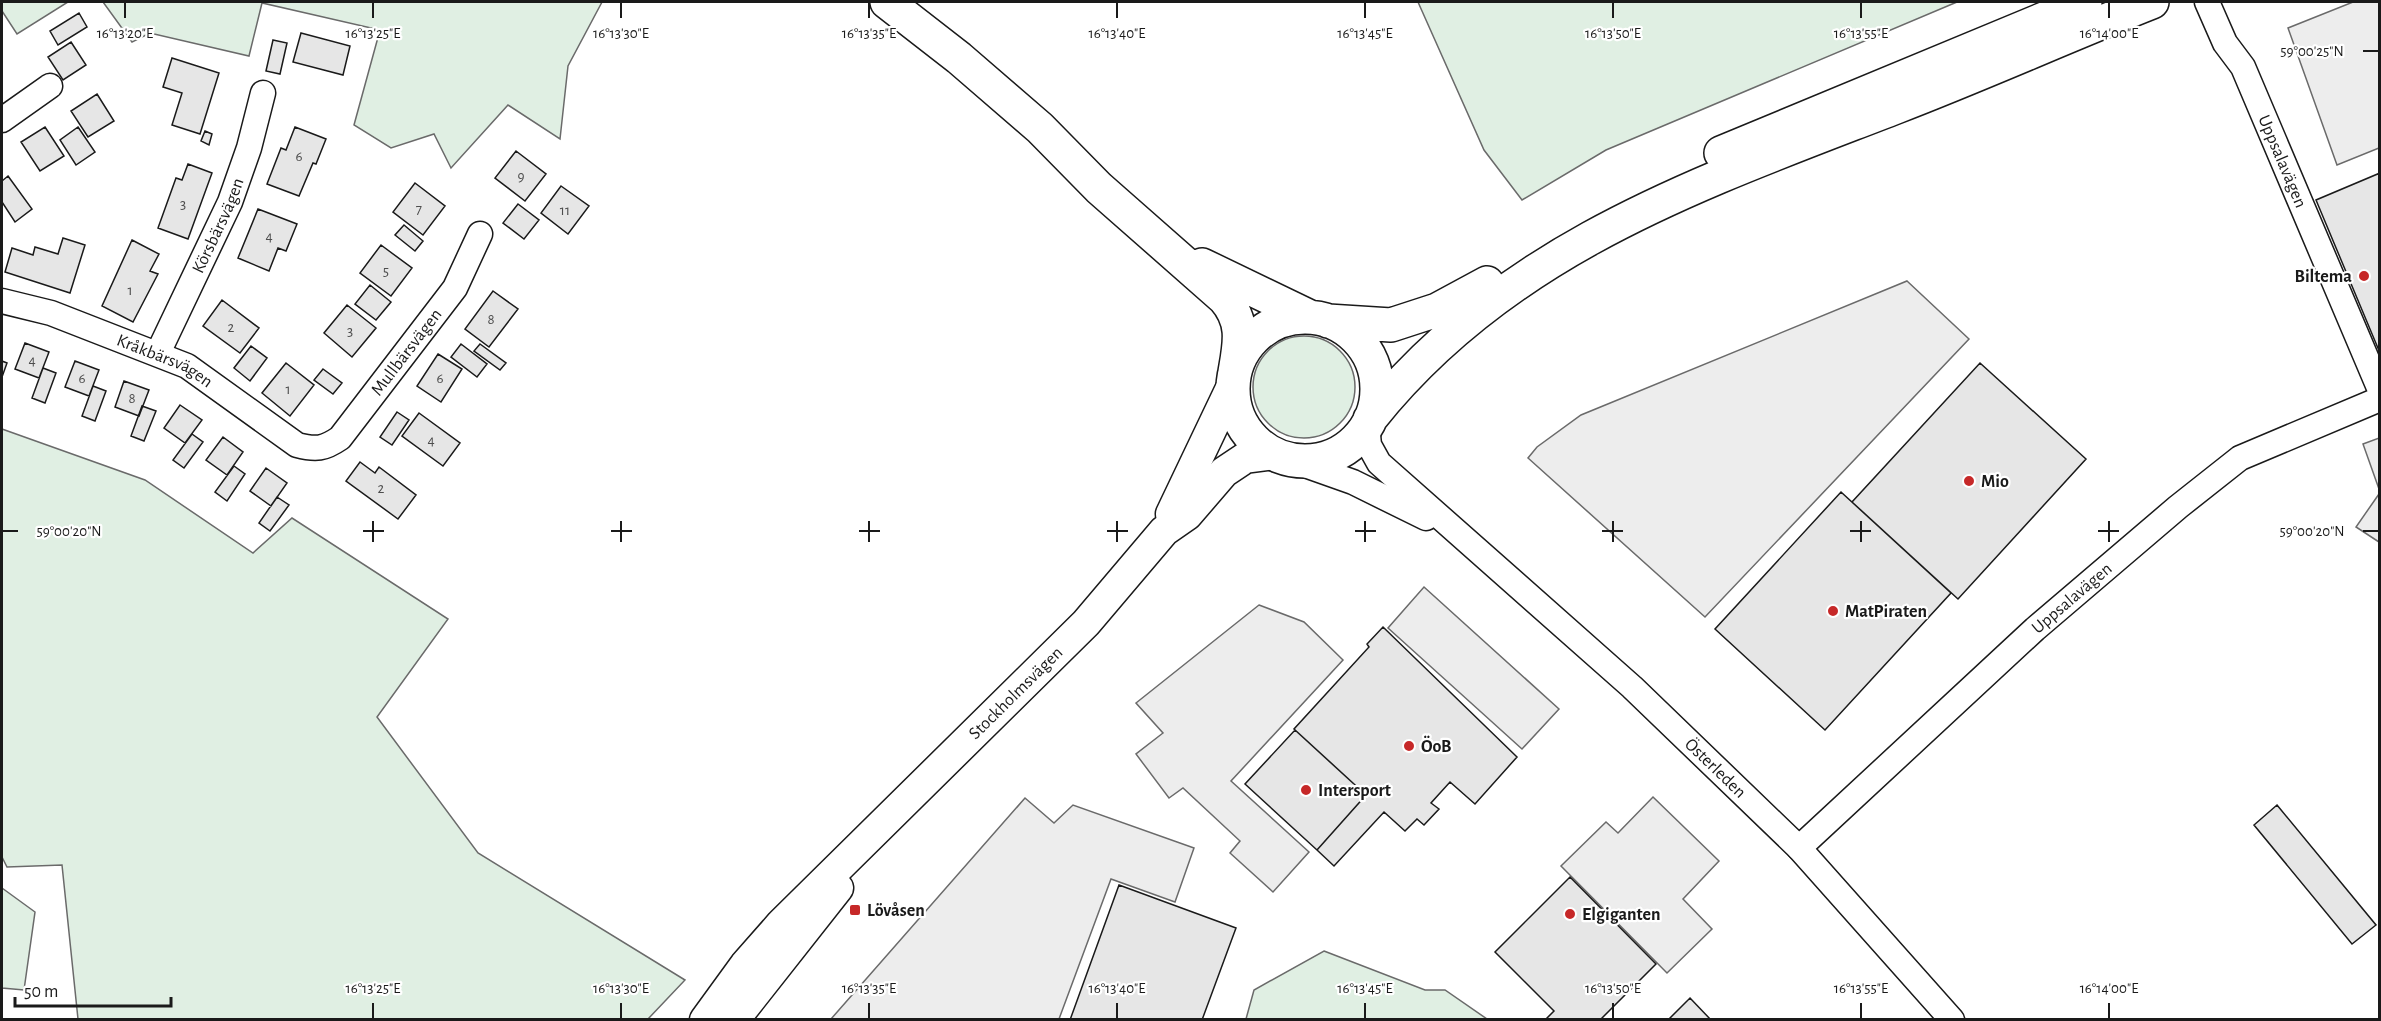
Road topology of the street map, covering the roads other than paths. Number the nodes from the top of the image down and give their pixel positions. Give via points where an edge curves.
1 (887, 2) edge
2 (2085, 2) edge
3 (2151, 2) edge
4 (2207, 2) edge
5 (50, 86) dead end
6 (264, 93) dead end
7 (2, 120) edge
8 (480, 234) dead end
9 (1171, 249) junction
10 (2, 301) edge
11 (1319, 319) junction
12 (158, 353) junction
13 (1234, 378) junction
14 (2379, 390) edge
15 (2379, 399) edge
16 (1369, 422) junction
17 (312, 449) joint
18 (1281, 456) junction
19 (1164, 531) junction
20 (1460, 535) junction
21 (860, 848) junction
22 (1799, 848) junction
23 (705, 1020) edge
24 (734, 1020) edge
25 (1952, 1020) edge

1 - 9 highway via 1017,107 1099,188
2 - 11 highway via 1709,158 1578,226 1437,310 1391,325
3 - 16 highway via 1676,193 1607,227 1540,265 1483,306 1399,383
4 - 14 street, Uppsalavägen via 2225,43 2243,67
5 - 7 street
6 - 12 street, Körsbärsvägen via 230,202
8 - 17 street, Mullbärsvägen via 455,288 340,438 327,447
9 - 11 highway
9 - 13 highway via 1236,314 1241,340
10 - 12 street, Kråkbärsvägen via 51,313
11 - 13 highway via 1283,320 1258,334 1244,350
11 - 16 highway via 1344,328 1370,358 1377,395
12 - 17 street, Kråkbärsvägen via 187,366 297,445
13 - 18 highway via 1233,399 1245,429 1262,447
13 - 19 main road, Stockholmsvägen
15 - 22 street, Uppsalavägen via 2240,458 2035,629
16 - 18 highway via 1355,441 1331,456 1302,461
16 - 20 street, Österleden via 1369,445 1379,463
18 - 19 main road, Stockholmsvägen via 1245,458 1234,464 1187,515
18 - 20 street, Österleden via 1353,482
19 - 21 main road, Stockholmsvägen via 1086,623
20 - 22 street, Österleden via 1632,687
21 - 23 main road, Stockholmsvägen via 781,924
21 - 24 main road, Stockholmsvägen via 833,899
22 - 25 street, Österleden

